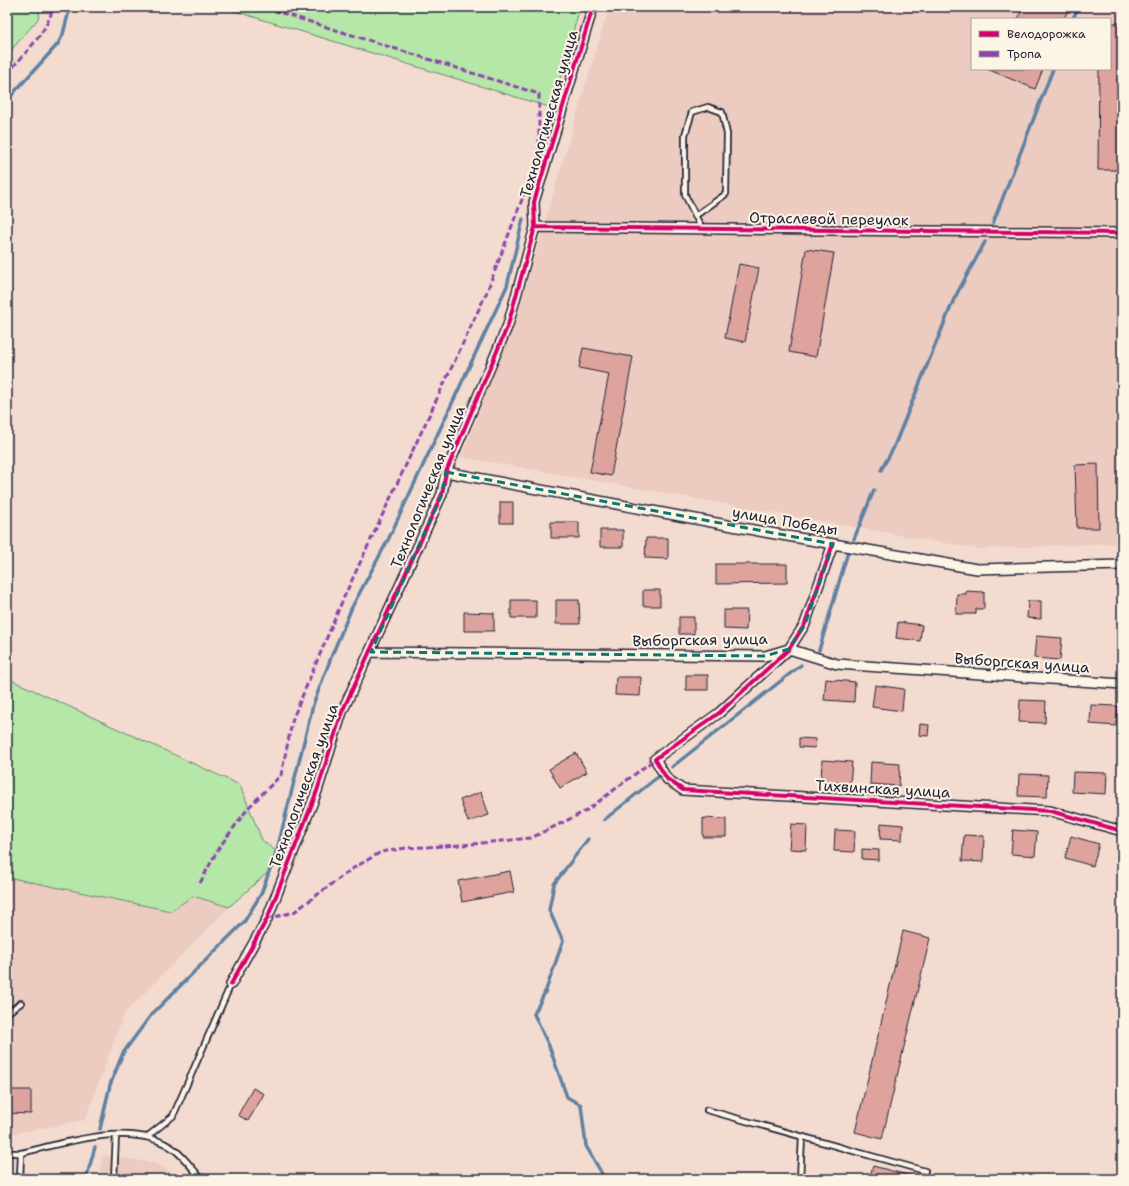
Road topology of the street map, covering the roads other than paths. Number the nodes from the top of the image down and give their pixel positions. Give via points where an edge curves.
1 (593, 7) edge
2 (695, 216) junction
3 (535, 227) junction
4 (702, 229) junction
5 (1122, 233) edge
6 (446, 472) junction
7 (833, 544) junction
8 (1122, 565) edge
9 (789, 650) junction
10 (371, 652) junction
11 (1122, 684) edge
12 (1122, 831) edge
13 (232, 984) joint
14 (20, 1003) dead end
15 (7, 1013) edge
16 (707, 1110) dead end
17 (116, 1135) junction
18 (148, 1136) junction
19 (802, 1137) junction
20 (7, 1153) edge
21 (21, 1153) junction
22 (925, 1171) dead end
23 (20, 1179) edge
24 (114, 1179) edge
25 (202, 1179) edge
26 (800, 1179) edge

1 - 3 street, Технологическая улица via 534,202
2 - 2 lane via 726,194 727,134 722,112 708,106 692,112 685,135 685,195
2 - 4 lane
3 - 4 street, Отраслевой переулок
3 - 6 street, Технологическая улица via 508,325
4 - 5 street, Отраслевой переулок
6 - 7 street, улица Победы
6 - 10 street, Технологическая улица via 442,494
7 - 8 street, улица Победы via 977,569
7 - 9 street via 805,624
9 - 10 street, Выборгская улица via 765,656
9 - 11 street, Выборгская улица via 837,664
9 - 12 street, Тихвинская улица via 719,713 655,759 667,778 683,790 1050,811
10 - 13 street, Технологическая улица via 342,712 317,792 267,919
13 - 18 lane via 173,1116
14 - 15 lane
16 - 19 lane
17 - 18 lane
17 - 21 lane
17 - 24 lane
18 - 25 lane via 175,1150
19 - 22 lane
19 - 26 lane
20 - 21 lane
21 - 23 lane

